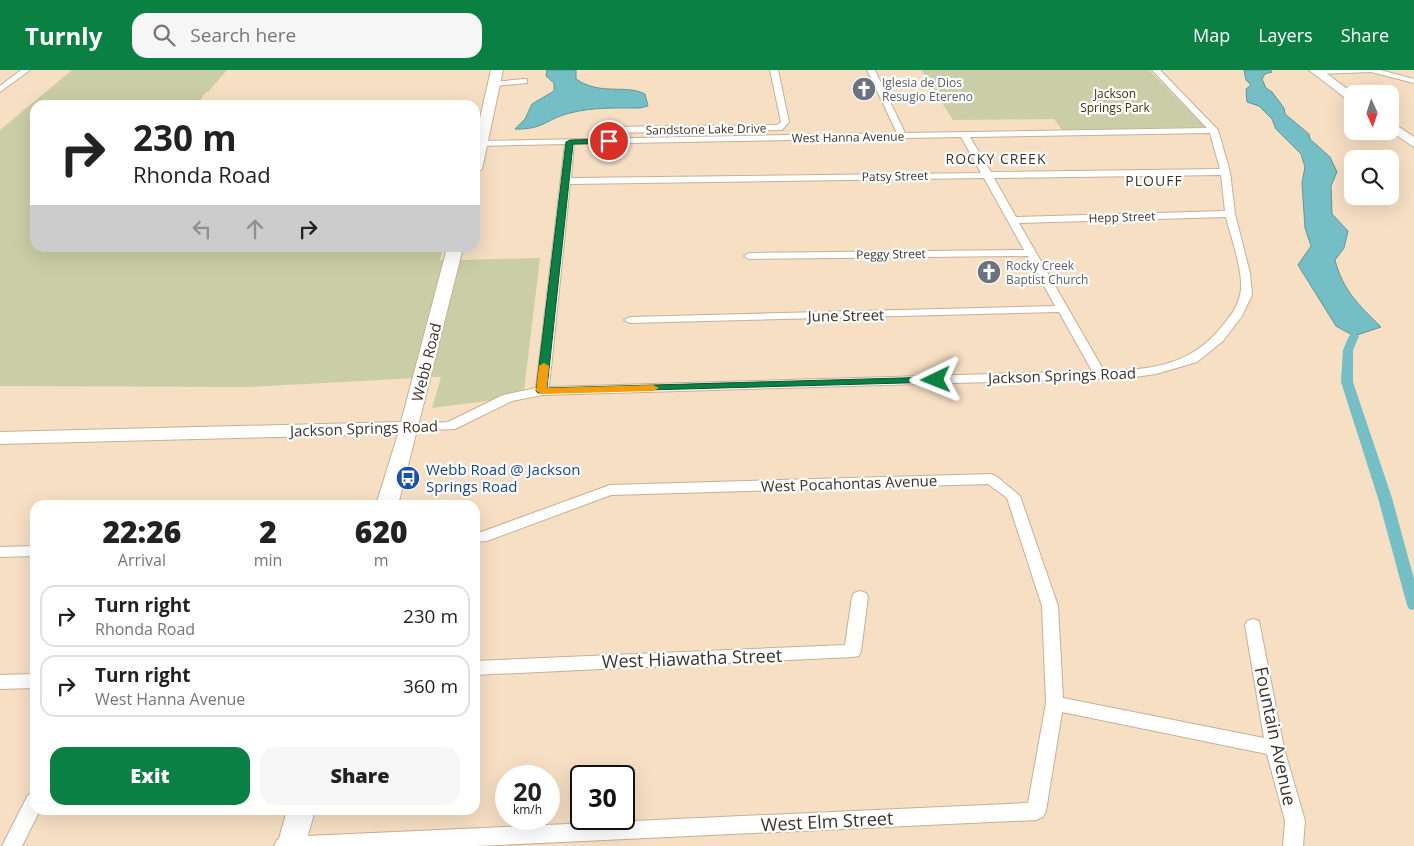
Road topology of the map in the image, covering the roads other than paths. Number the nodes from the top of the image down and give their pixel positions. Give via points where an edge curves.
1 (26, 70) edge
2 (528, 70) edge
3 (774, 70) edge
4 (871, 70) edge
5 (1156, 70) edge
6 (1371, 70) edge
7 (1316, 71) edge
8 (1336, 71) edge
9 (495, 78) edge
10 (1414, 81) edge
11 (1353, 83) dead end
12 (0, 90) edge
13 (1344, 92) edge
14 (601, 130) dead end
15 (1214, 130) junction
16 (1399, 131) edge
17 (902, 135) junction
18 (965, 136) junction
19 (570, 142) junction
20 (1414, 142) edge
21 (482, 143) junction
22 (480, 150) edge
23 (1225, 172) junction
24 (988, 175) junction
25 (566, 181) junction
26 (1230, 214) junction
27 (1014, 220) junction
28 (454, 252) edge
29 (1032, 253) junction
30 (749, 256) dead end
31 (1061, 309) junction
32 (630, 320) dead end
33 (1100, 375) junction
34 (542, 391) junction
35 (409, 428) junction
36 (0, 438) edge
37 (388, 500) edge
38 (480, 537) edge
39 (30, 551) edge
40 (0, 552) edge
41 (860, 597) dead end
42 (1253, 625) dead end
43 (480, 668) edge
44 (30, 680) edge
45 (0, 682) edge
46 (1055, 703) junction
47 (1275, 748) junction
48 (30, 811) edge
49 (300, 815) edge
50 (12, 846) edge
51 (284, 846) edge
52 (291, 846) edge
53 (1294, 846) edge

1 - 12 street
2 - 9 street via 524,82
3 - 14 street, Sandstone Lake Drive via 785,122 779,128
4 - 17 street
5 - 15 street, Jackson Springs Road
6 - 8 street
6 - 10 street
7 - 8 street
7 - 13 street
8 - 11 street
9 - 21 street
15 - 18 street, West Hanna Avenue
15 - 23 street, Jackson Springs Road
16 - 20 street
17 - 18 street, West Hanna Avenue
17 - 19 street, West Hanna Avenue
18 - 24 street
19 - 21 street, West Hanna Avenue
19 - 25 street
21 - 22 street
23 - 24 street, Patsy Street
23 - 26 street, Jackson Springs Road
24 - 25 street, Patsy Street
24 - 27 street
25 - 34 street
26 - 27 street, Hepp Street
26 - 33 street, Jackson Springs Road via 1245,273 1246,295 1236,316 1219,338 1193,359 1156,370
27 - 29 street
28 - 35 street, Webb Road
29 - 30 street, Peggy Street
29 - 31 street
31 - 32 street, June Street
31 - 33 street
33 - 34 street, Jackson Springs Road
34 - 35 street, Jackson Springs Road via 508,398 450,426
35 - 36 street, Jackson Springs Road
35 - 37 street, Webb Road
38 - 46 street, West Pocahontas Avenue via 610,490 991,479 1013,496 1050,606
39 - 40 street
41 - 43 street, West Hiawatha Street via 853,652
42 - 47 street, Fountain Avenue
44 - 45 street
46 - 47 street
46 - 52 street, West Elm Street via 1036,811
47 - 53 street, Fountain Avenue via 1295,821
48 - 50 street
49 - 52 street
51 - 52 street, West Elm Street

